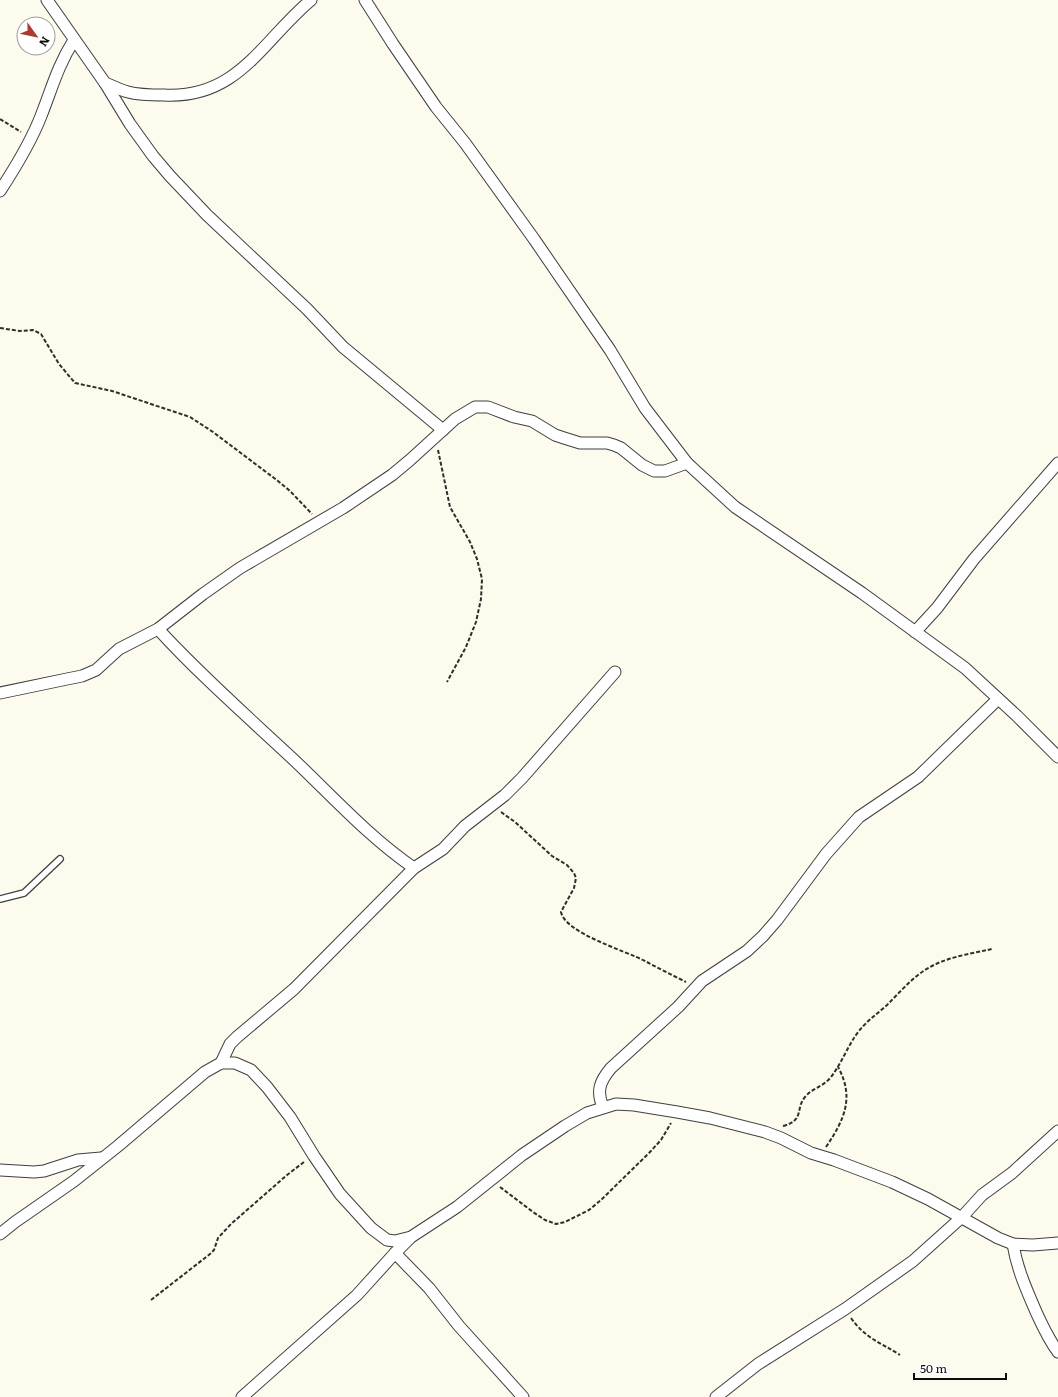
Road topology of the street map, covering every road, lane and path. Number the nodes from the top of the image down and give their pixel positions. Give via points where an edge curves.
1 (47, 0) edge
2 (311, 0) edge
3 (366, 0) edge
4 (74, 40) junction
5 (105, 83) junction
6 (0, 119) edge
7 (30, 138) junction
8 (0, 191) edge
9 (0, 328) edge
10 (438, 434) junction
11 (687, 463) junction
12 (1058, 463) edge
13 (319, 522) junction
14 (158, 629) junction
15 (915, 632) junction
16 (615, 672) dead end
17 (447, 682) dead end
18 (0, 693) edge
19 (998, 699) junction
20 (1058, 757) edge
21 (492, 806) junction
22 (60, 859) dead end
23 (414, 868) junction
24 (0, 899) edge
25 (992, 948) dead end
26 (696, 986) junction
27 (221, 1063) junction
28 (838, 1067) junction
29 (603, 1107) junction
30 (677, 1112) junction
31 (782, 1126) dead end
32 (1058, 1132) edge
33 (314, 1156) junction
34 (820, 1156) junction
35 (101, 1158) junction
36 (0, 1170) edge
37 (490, 1180) junction
38 (962, 1217) junction
39 (0, 1234) edge
40 (412, 1237) junction
41 (1058, 1243) edge
42 (1013, 1244) junction
43 (395, 1253) junction
44 (152, 1300) dead end
45 (845, 1309) junction
46 (1058, 1352) edge
47 (900, 1355) dead end
48 (242, 1397) edge
49 (523, 1397) edge
50 (716, 1397) edge

1 - 4 street
2 - 5 street via 246,65 211,89 187,95 162,95 129,92
3 - 11 street via 432,101 534,240 610,350 646,408
4 - 5 street
4 - 7 street via 57,72 41,117
5 - 10 street via 153,156 196,203
6 - 7 path
7 - 8 street
9 - 13 path via 33,330 41,334 59,364 75,383 112,391 190,417 282,484
10 - 11 street via 472,408 484,406 535,422 554,435 580,443 614,445 654,471 665,471
10 - 13 street via 392,475
10 - 17 path via 450,507 470,542 482,579 476,622
11 - 15 street via 735,506
12 - 15 street via 974,559 937,608
13 - 14 street via 240,568
14 - 18 street via 119,649 91,672
14 - 23 street via 180,653 382,845
15 - 19 street via 964,668
16 - 21 street via 522,778
19 - 20 street
19 - 26 street via 918,777 859,817 826,854 763,936 747,951
21 - 23 street via 465,826 443,849
21 - 26 path via 574,873 574,888 561,912 564,920 591,937
22 - 24 lane via 24,893
23 - 27 street via 294,989 230,1044
25 - 28 path via 957,956 925,970 867,1021 848,1047
26 - 29 street via 678,1007 605,1075 599,1086
27 - 33 street via 235,1063 251,1070 290,1117
27 - 35 street via 205,1072
28 - 31 path via 827,1082 805,1097 795,1120
28 - 34 path via 846,1086 846,1107 839,1126
29 - 30 street via 616,1104 634,1105
29 - 37 street via 565,1126
30 - 34 street via 765,1132
30 - 37 path via 661,1140 649,1153 589,1210 565,1222 556,1224 545,1220
32 - 38 street via 1012,1173 982,1195
33 - 40 street via 340,1194 371,1228 387,1240
33 - 44 path via 287,1175 231,1224 218,1238 210,1254
34 - 38 street via 892,1182
35 - 36 street via 78,1160 44,1171
35 - 39 street via 74,1181
37 - 40 street via 457,1207
38 - 42 street
38 - 45 street via 913,1261
40 - 43 street
41 - 42 street
42 - 46 street via 1023,1283 1047,1335
43 - 48 street via 357,1295
43 - 49 street via 429,1288 459,1326
45 - 47 path via 863,1333
45 - 50 street via 758,1364

